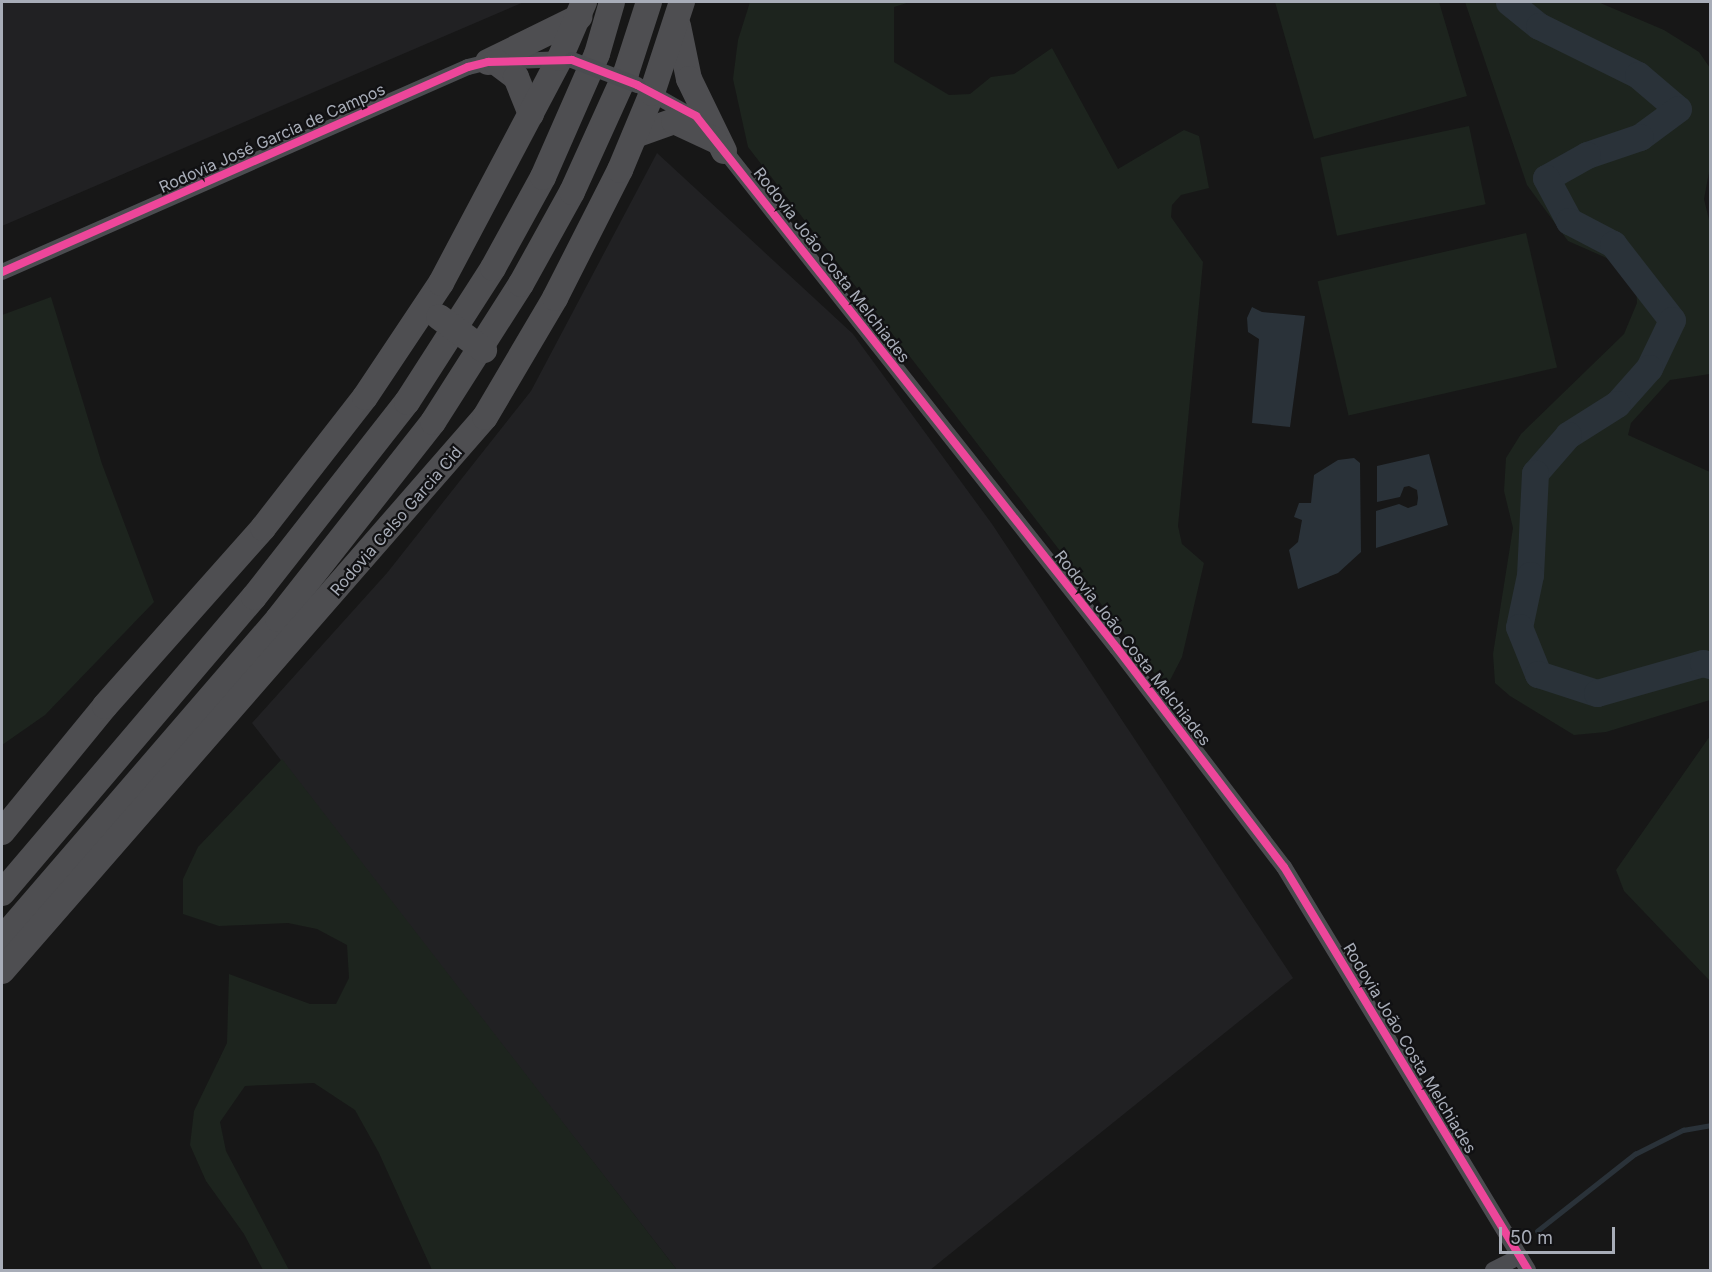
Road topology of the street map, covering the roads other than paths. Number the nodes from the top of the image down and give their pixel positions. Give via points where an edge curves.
1 (612, 2) edge
2 (649, 2) edge
3 (582, 9) edge
4 (679, 9) edge
5 (566, 59) junction
6 (492, 62) junction
7 (644, 89) junction
8 (531, 114) junction
9 (635, 135) junction
10 (720, 145) junction
11 (2, 273) edge
12 (433, 312) junction
13 (513, 370) junction
14 (2, 832) edge
15 (2, 893) edge
16 (2, 939) edge
17 (2, 971) edge
18 (1524, 1263) edge
19 (1493, 1270) edge

1 - 15 highway via 597,54 543,177 493,268 407,402 261,589
2 - 16 highway, Rodovia Celso Garcia Cid via 626,72 572,192 521,284 433,422 278,619
3 - 5 highway
3 - 6 highway
4 - 7 highway, Rodovia Celso Garcia Cid
4 - 10 highway via 689,80
5 - 6 street, Rodovia José Garcia de Campos
5 - 7 street, Rodovia João Costa Melchiades, bridge
5 - 8 highway
6 - 8 highway via 516,77
6 - 11 street, Rodovia José Garcia de Campos via 468,67
7 - 9 highway, Rodovia Celso Garcia Cid
7 - 10 street, Rodovia João Costa Melchiades via 696,116
8 - 12 highway
9 - 10 highway via 674,121
9 - 13 highway, Rodovia Celso Garcia Cid via 555,298
10 - 18 street, Rodovia João Costa Melchiades via 1118,648 1284,867
12 - 13 highway, bridge
12 - 14 highway via 263,528 105,706
13 - 17 highway, Rodovia Celso Garcia Cid via 478,425
18 - 19 street

